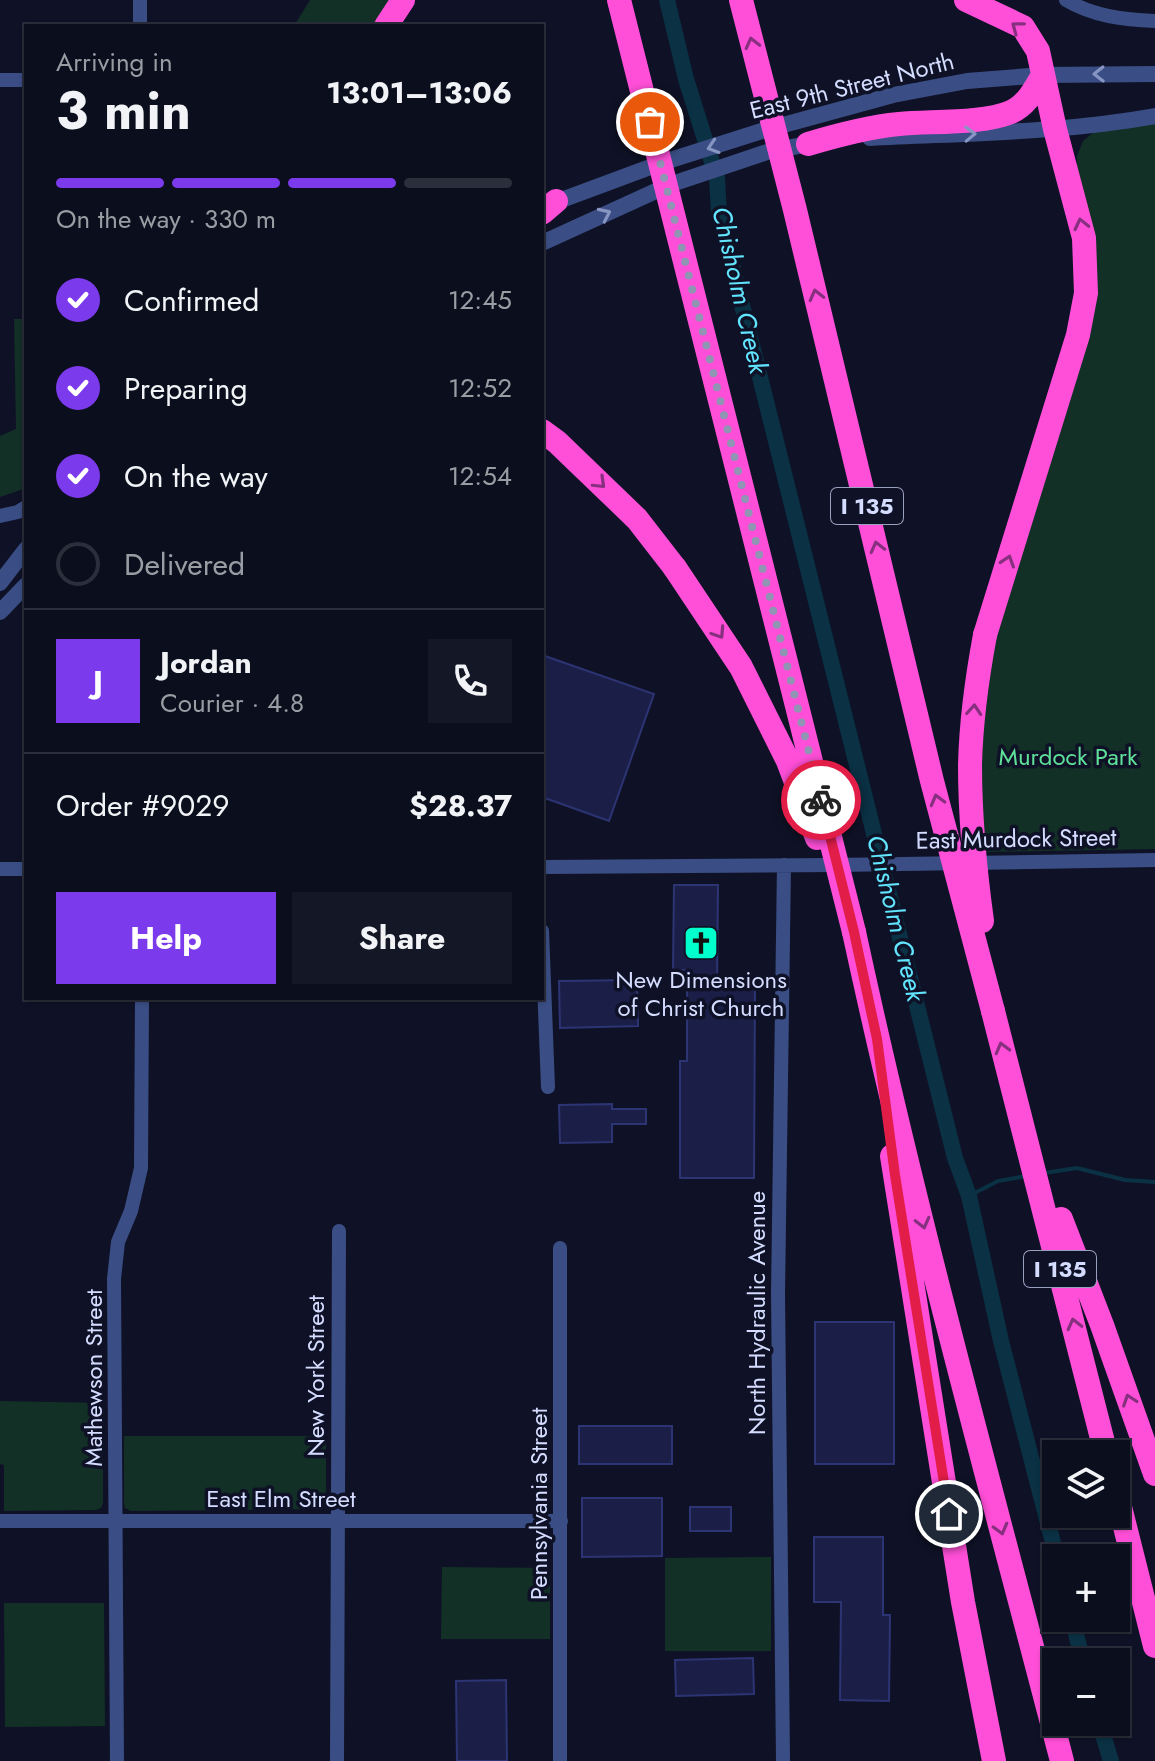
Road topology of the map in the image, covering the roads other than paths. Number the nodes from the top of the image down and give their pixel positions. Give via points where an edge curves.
1 (140, 0) edge
2 (403, 0) edge
3 (619, 0) edge
4 (741, 0) edge
5 (966, 0) edge
6 (1066, 0) edge
7 (1155, 21) edge
8 (140, 24) edge
9 (387, 24) edge
10 (1155, 74) edge
11 (1043, 75) junction
12 (0, 80) edge
13 (24, 80) edge
14 (1155, 116) edge
15 (1055, 129) junction
16 (808, 144) junction
17 (547, 208) edge
18 (544, 242) edge
19 (544, 432) edge
20 (24, 500) edge
21 (0, 507) edge
22 (24, 508) edge
23 (0, 516) edge
24 (24, 552) edge
25 (0, 583) edge
26 (24, 587) edge
27 (0, 612) edge
28 (1155, 860) edge
29 (784, 865) junction
30 (544, 867) edge
31 (0, 869) edge
32 (24, 869) edge
33 (854, 932) junction
34 (544, 983) edge
35 (142, 1000) edge
36 (993, 1011) junction
37 (877, 1039) junction
38 (1012, 1085) junction
39 (548, 1087) dead end
40 (339, 1231) dead end
41 (560, 1248) dead end
42 (1102, 1440) edge
43 (1155, 1474) edge
44 (338, 1520) junction
45 (0, 1521) edge
46 (116, 1521) junction
47 (561, 1521) junction
48 (1125, 1528) edge
49 (1155, 1646) edge
50 (117, 1761) edge
51 (337, 1761) edge
52 (560, 1761) edge
53 (783, 1761) edge
54 (992, 1761) edge
55 (1062, 1761) edge

1 - 8 street
2 - 9 highway
3 - 33 highway, bridge
36 -> 4 highway, I 135, bridge
11 -> 5 highway via 1038,51 1023,27
6 - 7 street via 1092,13
10 -> 11 street, East 9th Street North
11 - 15 highway
11 - 16 highway via 1028,100 1011,112 854,130
11 -> 17 street, East 9th Street North via 967,81 893,95 661,163
12 - 13 street
14 - 15 street, East 9th Street North
16 -> 15 street, East 9th Street North
36 -> 15 highway, bridge via 972,817 977,674 1086,293 1084,238
18 -> 16 street, East 9th Street North via 669,185 770,151
19 -> 33 highway, bridge via 637,519 741,667 788,761
20 - 21 street
22 - 23 street
24 - 25 street
26 - 27 street
28 - 29 street, East Murdock Street
29 - 30 street, East Murdock Street
29 - 53 street, North Hydraulic Avenue via 778,1294
31 - 32 street
33 - 37 highway
34 - 39 street
35 - 46 street, Mathewson Street via 141,1168 118,1242 114,1279
38 -> 36 highway, I 135
37 - 54 highway
37 -> 55 highway
42 -> 38 highway, I 135
43 -> 38 highway
40 - 44 street, New York Street
41 - 47 street, Pennsylvania Street
44 - 46 street, East Elm Street
44 - 47 street, East Elm Street
44 - 51 street, New York Street
45 - 46 street, East Elm Street
46 - 50 street, Mathewson Street
47 - 52 street, Pennsylvania Street
48 - 49 highway

